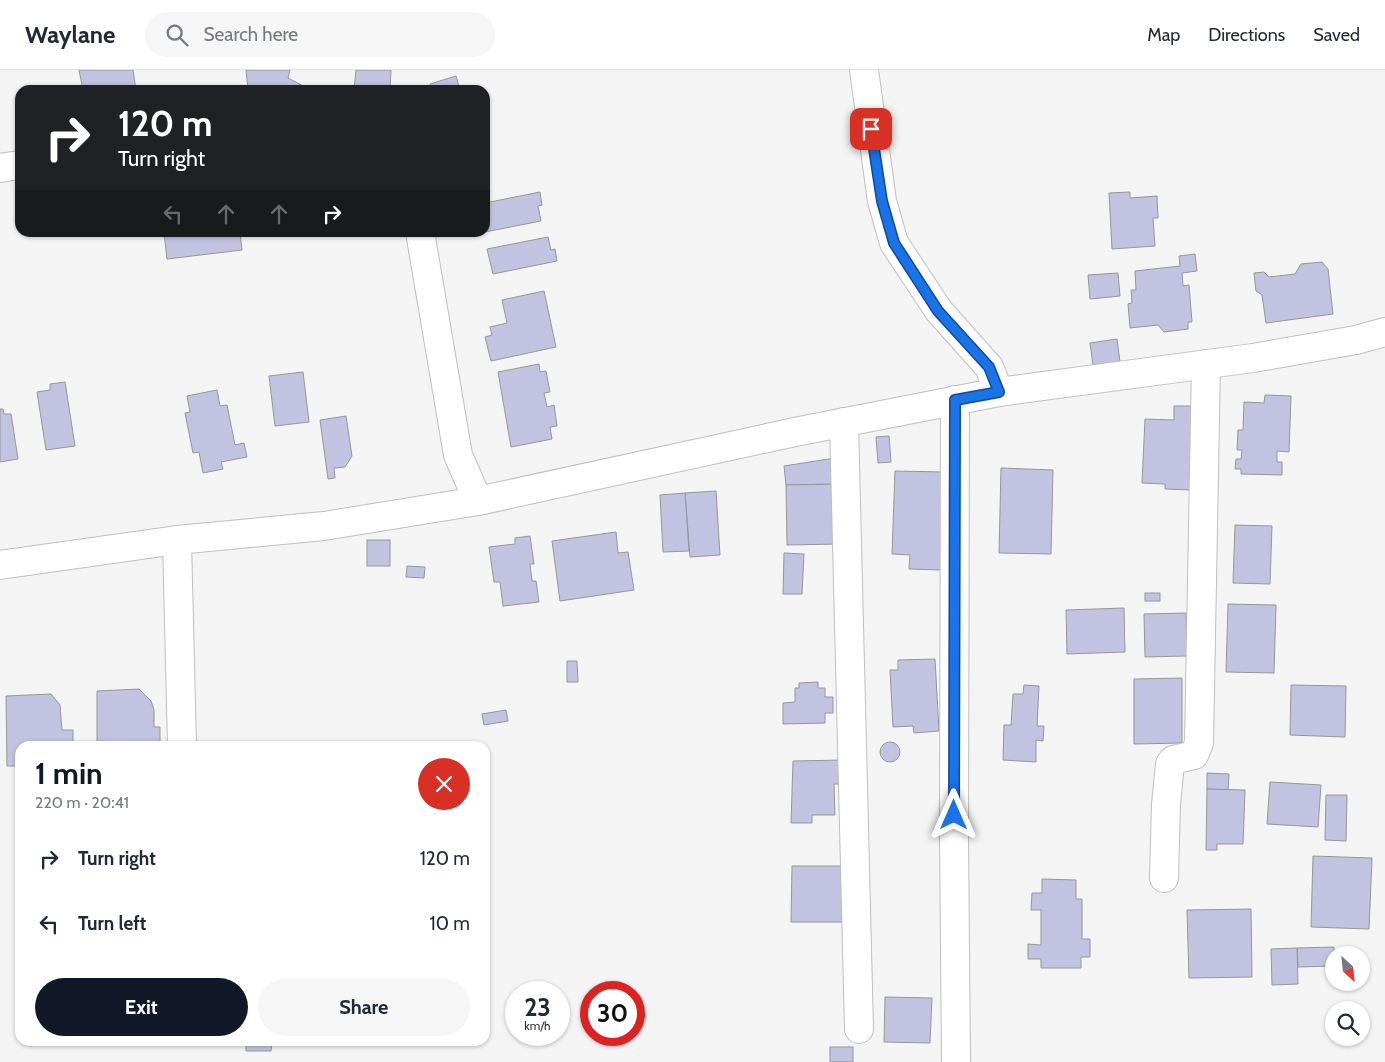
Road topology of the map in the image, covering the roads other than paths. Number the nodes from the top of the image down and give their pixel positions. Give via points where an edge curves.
1 (864, 70) edge
2 (15, 166) edge
3 (0, 168) edge
4 (421, 237) edge
5 (1385, 332) edge
6 (1206, 364) junction
7 (999, 392) junction
8 (955, 400) junction
9 (844, 422) junction
10 (478, 501) junction
11 (177, 540) junction
12 (0, 566) edge
13 (182, 741) edge
14 (1164, 878) dead end
15 (859, 1029) dead end
16 (956, 1062) edge

1 - 7 street via 882,201 894,243 938,311 989,367
2 - 3 street
4 - 10 street via 458,455
5 - 6 street via 1356,340
6 - 7 street
6 - 14 street via 1199,742 1194,755 1173,760 1170,764
7 - 8 street
8 - 9 street
8 - 16 street
9 - 10 street
9 - 15 street
10 - 11 street via 324,526
11 - 12 street
11 - 13 street

